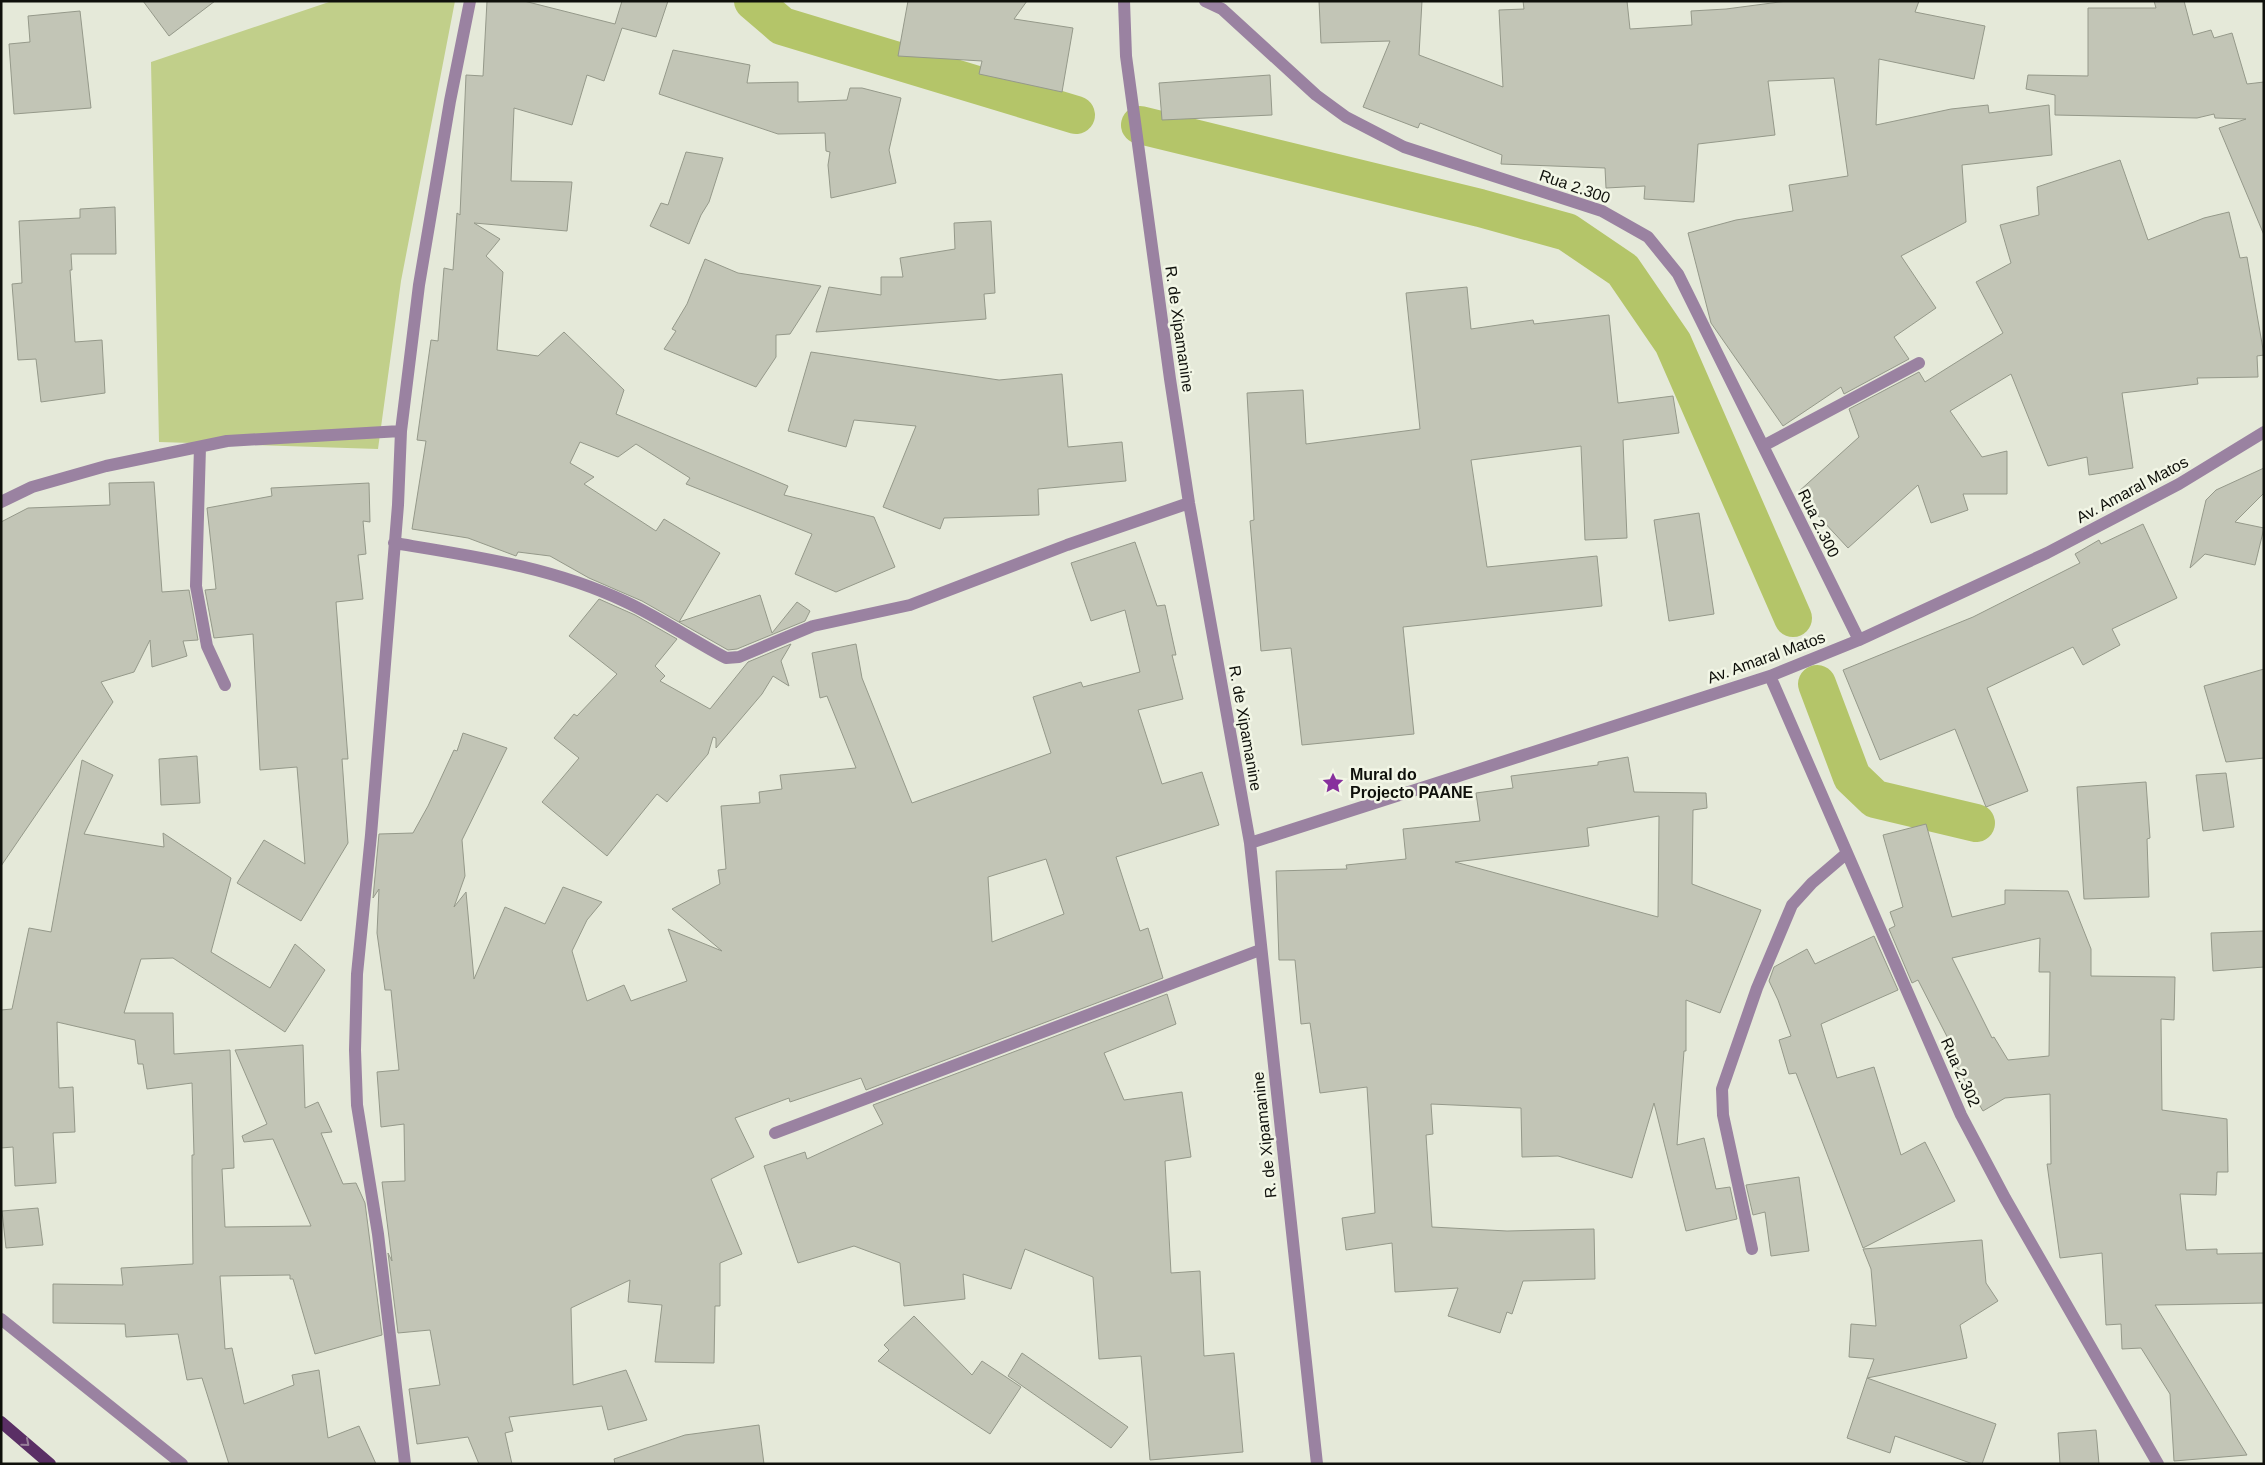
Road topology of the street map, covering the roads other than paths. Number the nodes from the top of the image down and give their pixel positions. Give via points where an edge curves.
1 (470, 1) edge
2 (1124, 1) edge
3 (1205, 1) edge
4 (1919, 362) dead end
5 (401, 430) junction
6 (2264, 432) edge
7 (1763, 446) junction
8 (200, 447) junction
9 (1, 502) edge
10 (1189, 503) junction
11 (394, 543) junction
12 (1859, 640) junction
13 (1770, 676) junction
14 (225, 685) dead end
15 (1250, 843) junction
16 (1847, 853) junction
17 (1260, 950) junction
18 (775, 1133) dead end
19 (1752, 1249) dead end
20 (1, 1319) edge
21 (1, 1422) edge
22 (50, 1464) edge
23 (182, 1464) edge
24 (405, 1464) edge
25 (1317, 1464) edge
26 (2158, 1464) edge

1 - 5 street via 419,285
2 - 10 street, R. de Xipamanine via 1128,66
3 - 7 street, Rua 2.300 via 1222,9 1316,95 1346,117 1404,147 1602,211 1648,237 1678,274
4 - 7 street
5 - 8 street via 227,441
5 - 11 street
6 - 12 street, Av. Amaral Matos via 2179,484 2056,548
7 - 12 street, Rua 2.300
8 - 9 street via 106,466 32,487
8 - 14 street via 196,586 207,646
10 - 11 street via 1067,544 910,605 813,626 739,657 726,658 627,602 588,586 503,560
10 - 15 street, R. de Xipamanine
11 - 24 street via 357,974 355,1050 357,1105 378,1234
12 - 13 street, Av. Amaral Matos
13 - 15 street, Av. Amaral Matos
13 - 16 street, Rua 2.302
15 - 17 street, R. de Xipamanine
16 - 19 street via 1792,905 1757,988 1722,1089 1723,1115
16 - 26 street, Rua 2.302 via 1962,1115
17 - 18 street
17 - 25 street, R. de Xipamanine
20 - 23 street
21 -> 22 main road

